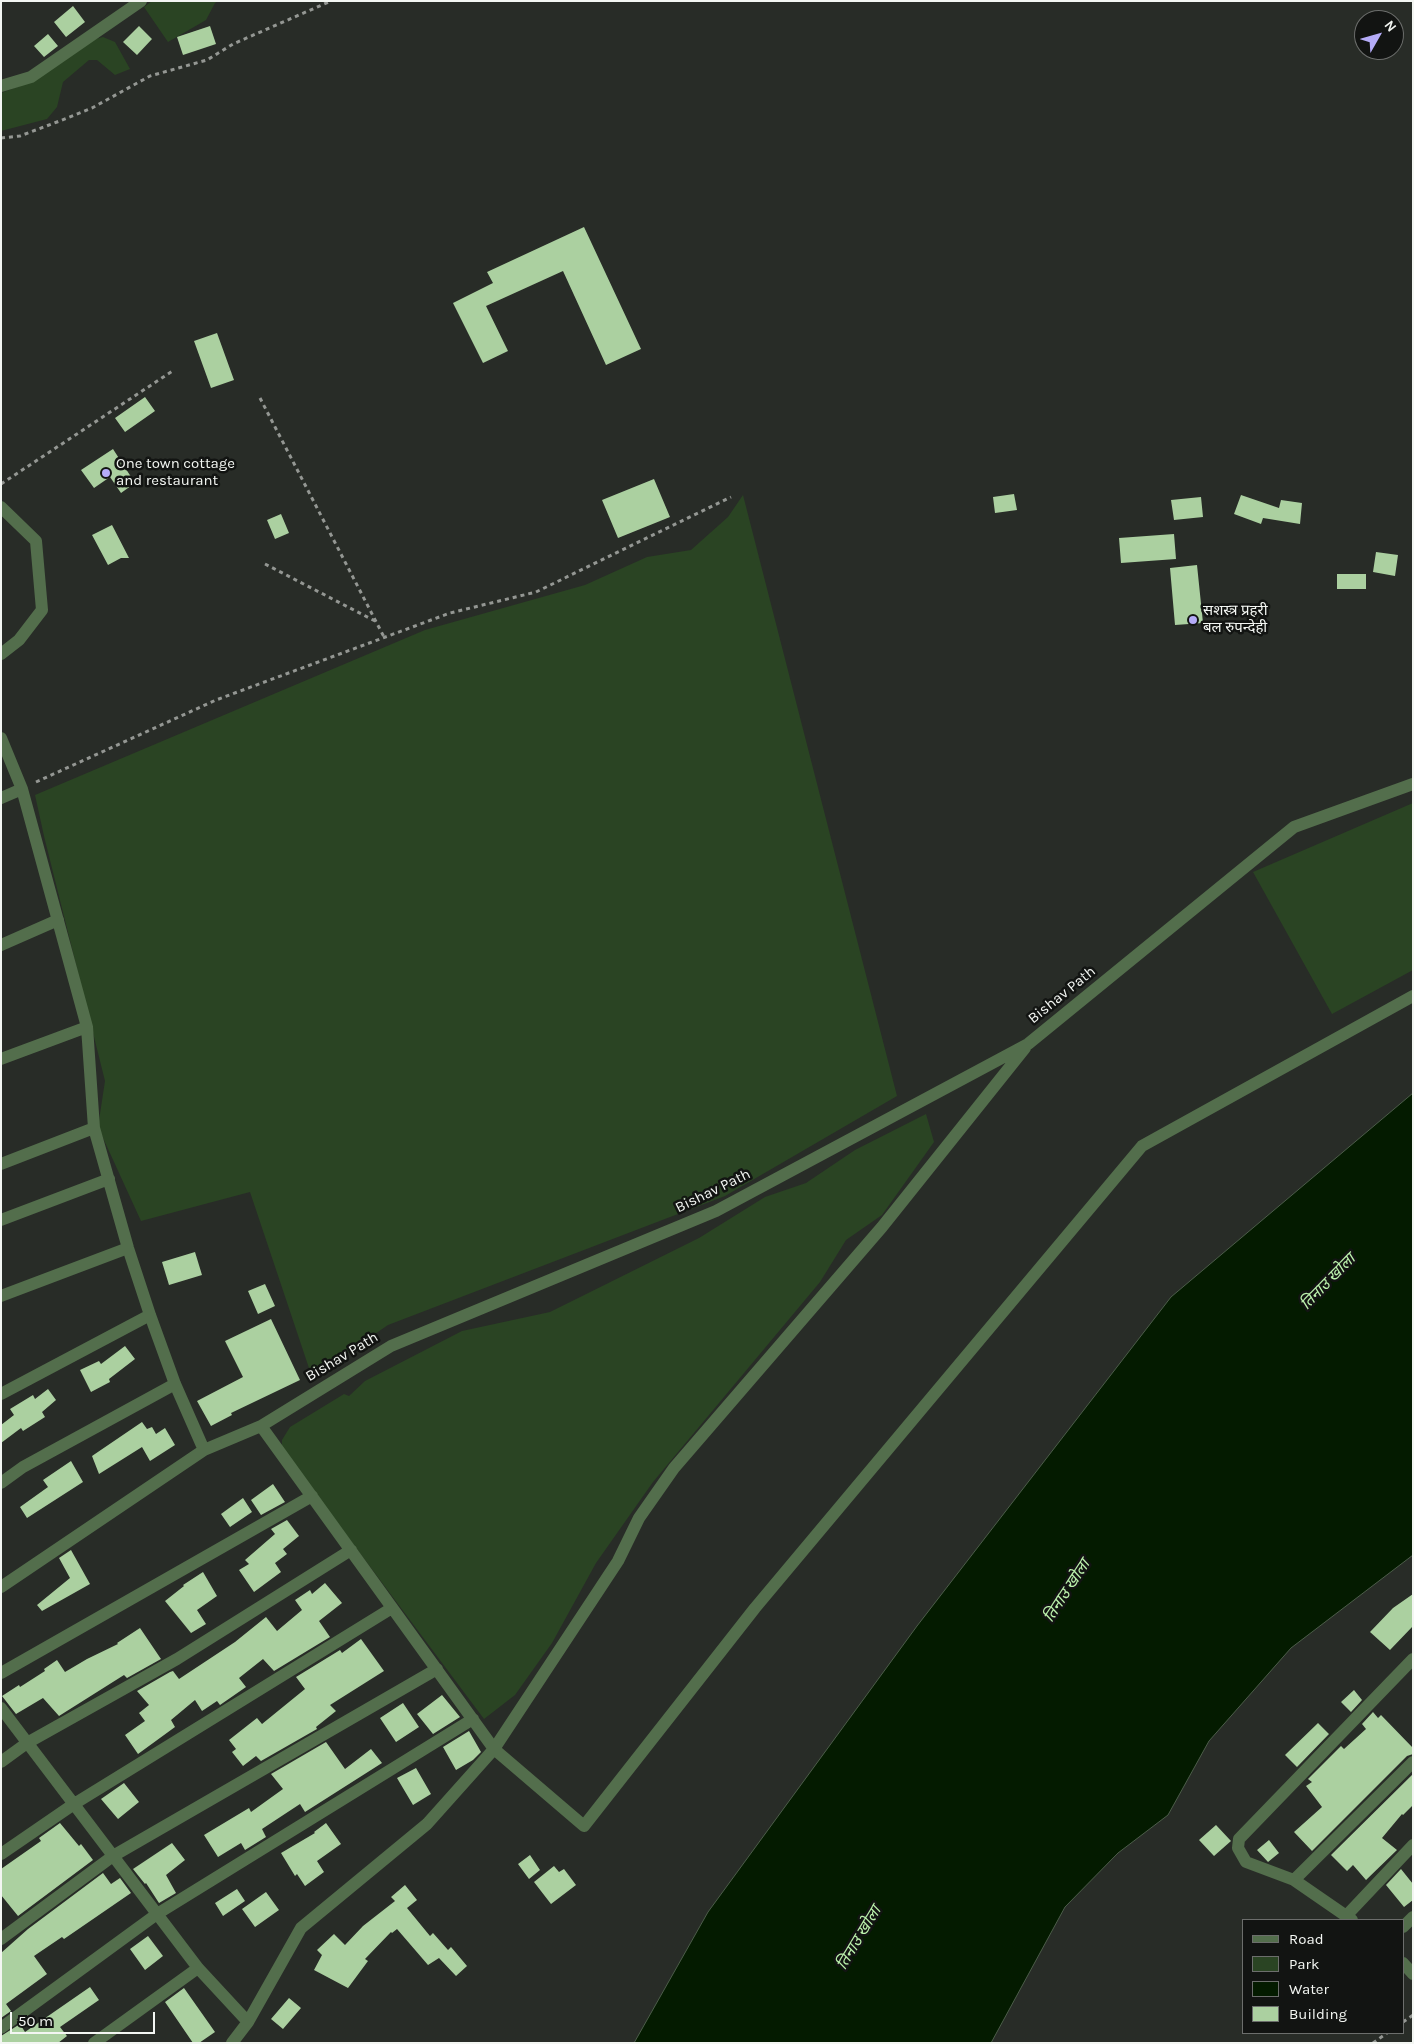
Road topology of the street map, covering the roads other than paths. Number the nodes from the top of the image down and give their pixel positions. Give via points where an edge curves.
1 (140, 1) edge
2 (1, 86) edge
3 (1, 507) edge
4 (6, 519) edge
5 (1, 654) edge
6 (1, 738) edge
7 (1413, 784) edge
8 (22, 789) junction
9 (1, 798) edge
10 (58, 920) junction
11 (1, 945) edge
12 (1413, 996) edge
13 (87, 1027) junction
14 (1028, 1044) junction
15 (1, 1059) edge
16 (94, 1128) junction
17 (1, 1164) edge
18 (109, 1179) junction
19 (1, 1220) edge
20 (128, 1248) junction
21 (1, 1296) edge
22 (150, 1315) junction
23 (175, 1384) junction
24 (1, 1394) edge
25 (261, 1426) junction
26 (204, 1450) junction
27 (1, 1483) edge
28 (312, 1496) junction
29 (351, 1550) junction
30 (1, 1587) edge
31 (392, 1608) junction
32 (1413, 1658) edge
33 (437, 1669) junction
34 (1, 1673) edge
35 (1, 1708) edge
36 (472, 1718) junction
37 (27, 1743) junction
38 (494, 1749) junction
39 (1, 1762) edge
40 (1413, 1762) edge
41 (74, 1804) junction
42 (1413, 1845) edge
43 (1, 1854) edge
44 (113, 1856) junction
45 (1294, 1880) junction
46 (157, 1914) junction
47 (1413, 1917) edge
48 (1349, 1918) edge
49 (1404, 1926) edge
50 (1, 1939) edge
51 (1404, 1964) edge
52 (198, 1968) junction
53 (1413, 1974) edge
54 (248, 2022) junction
55 (1, 2028) edge
56 (94, 2043) edge
57 (232, 2043) edge

1 - 2 street via 31,77
3 - 4 street
4 - 5 street via 36,540 42,610 19,640
6 - 8 street
7 - 14 street, Bishav Path via 1294,827
8 - 9 street
8 - 10 street
10 - 11 street
10 - 13 street
12 - 38 street via 1142,1146 755,1608 584,1826
13 - 15 street
13 - 16 street
14 - 25 street, Bishav Path via 716,1211 391,1346
14 - 38 street via 882,1227 674,1468 639,1518 618,1561
16 - 17 street
16 - 18 street
18 - 19 street
18 - 20 street
20 - 21 street
20 - 22 street
22 - 23 street
22 - 24 street
23 - 26 street
23 - 27 street via 22,1467
25 - 26 street, Bishav Path
25 - 28 street
26 - 30 street, Bishav Path
28 - 29 street
28 - 34 street
29 - 31 street
29 - 37 street via 177,1658
31 - 33 street
31 - 41 street
32 - 45 street via 1239,1839 1238,1848 1246,1862
33 - 36 street
33 - 44 street
35 - 37 street
36 - 38 street
36 - 46 street
37 - 39 street
37 - 41 street
38 - 54 street via 427,1824 300,1928
40 - 45 street
41 - 43 street
41 - 44 street
42 - 48 street
44 - 46 street
44 - 50 street
45 - 48 street
46 - 52 street
46 - 55 street
47 - 49 street
51 - 53 street
52 - 54 street
52 - 56 street
54 - 57 street

